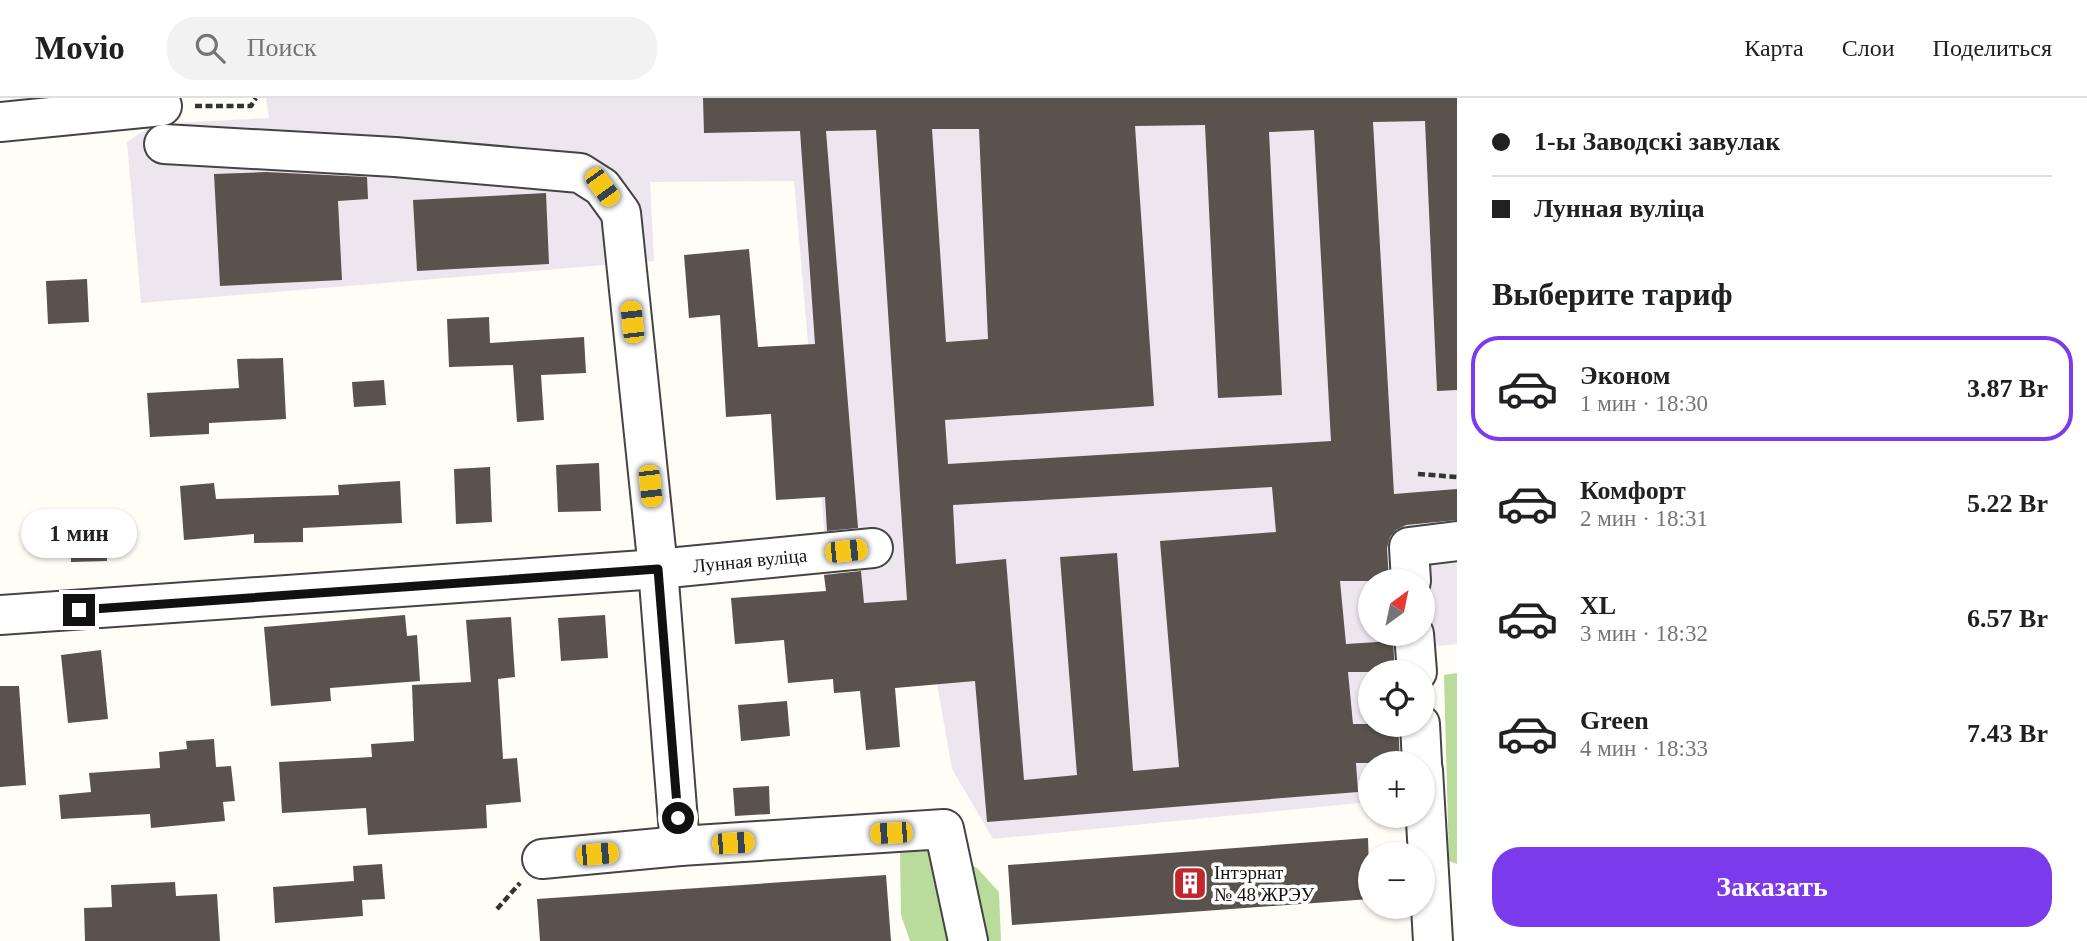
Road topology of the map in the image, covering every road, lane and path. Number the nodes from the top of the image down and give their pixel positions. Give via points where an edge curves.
1 (256, 98) edge
2 (162, 106) joint
3 (0, 122) edge
4 (164, 144) dead end
5 (1418, 474) dead end
6 (1457, 477) edge
7 (1457, 541) edge
8 (873, 548) dead end
9 (658, 569) junction
10 (1410, 569) edge
11 (0, 615) edge
12 (1426, 828) edge
13 (681, 846) junction
14 (542, 859) dead end
15 (968, 941) edge
16 (1433, 941) edge

1 - 2 path via 251,106
2 - 3 street
4 - 9 street via 580,173 602,187 621,213
5 - 6 path
7 - 10 street via 1409,547
8 - 9 street, Лунная вуліца
9 - 11 street, Лунная вуліца
9 - 13 street
12 - 16 street
13 - 14 street
13 - 15 street via 944,829

